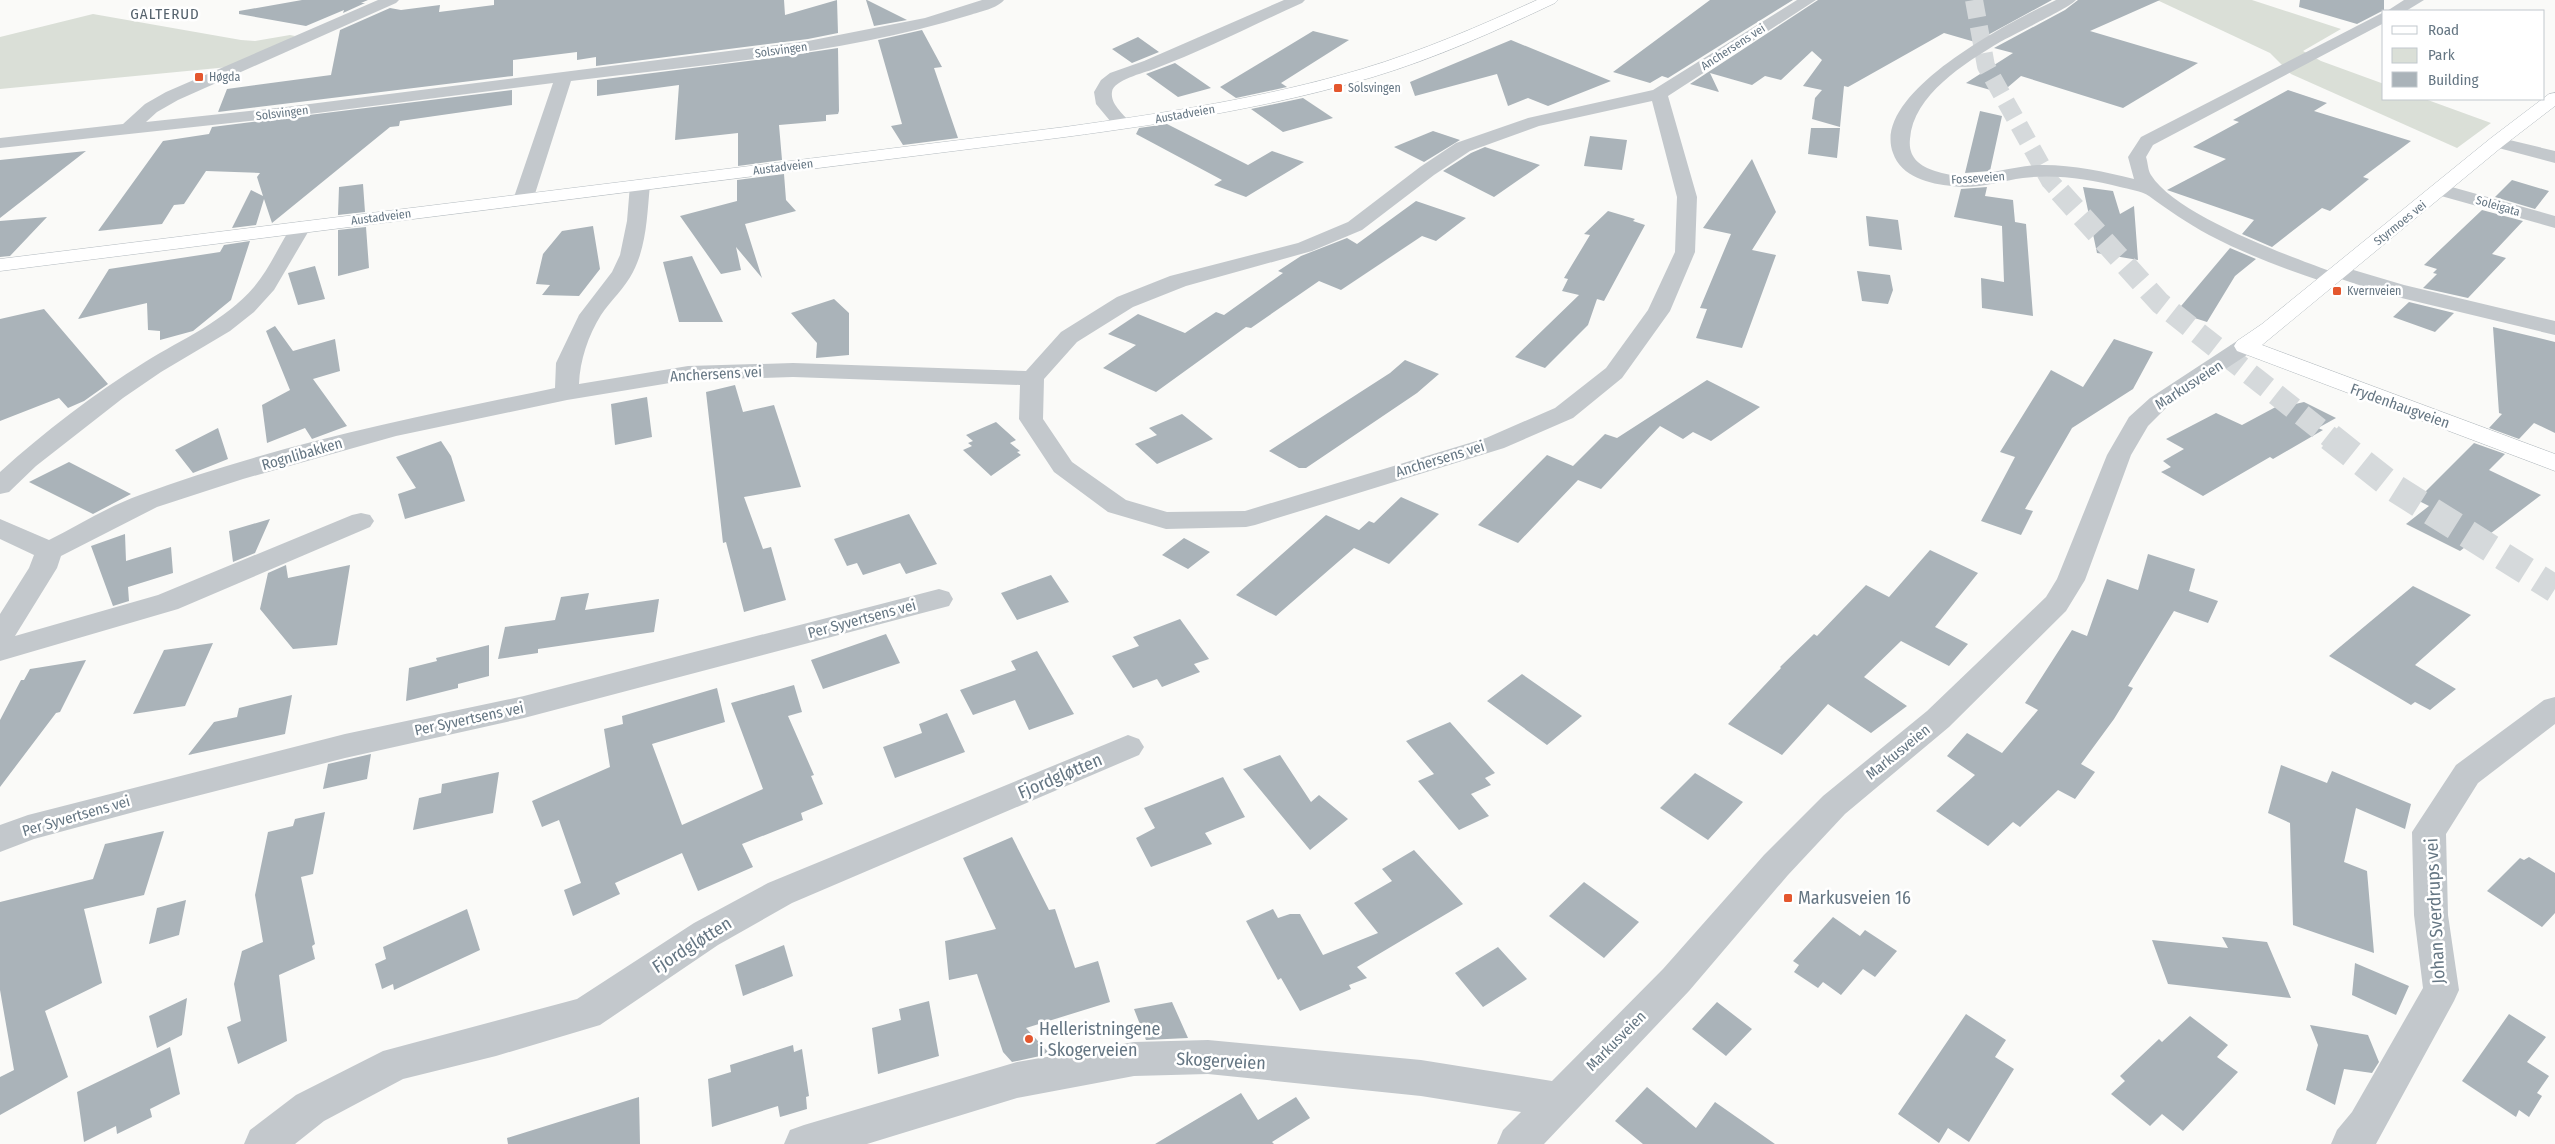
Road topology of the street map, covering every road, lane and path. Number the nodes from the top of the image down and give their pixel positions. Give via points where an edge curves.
1 (391, 0) edge
2 (397, 0) edge
3 (996, 0) edge
4 (1296, 0) edge
5 (1550, 0) edge
6 (1808, 0) edge
7 (2068, 0) edge
8 (2416, 0) edge
9 (2397, 10) edge
10 (2382, 18) edge
11 (563, 79) junction
12 (1659, 94) junction
13 (2555, 98) edge
14 (1122, 124) junction
15 (127, 130) junction
16 (2497, 142) junction
17 (0, 143) edge
18 (2555, 157) edge
19 (640, 185) junction
20 (2441, 190) junction
21 (2155, 191) junction
22 (523, 200) junction
23 (2555, 222) edge
24 (301, 227) junction
25 (0, 265) edge
26 (2336, 275) junction
27 (2555, 328) edge
28 (2245, 346) junction
29 (1032, 378) junction
30 (567, 393) junction
31 (2555, 463) edge
32 (0, 486) edge
33 (361, 521) dead end
34 (0, 528) edge
35 (49, 551) junction
36 (939, 599) dead end
37 (0, 637) edge
38 (0, 652) edge
39 (2555, 708) edge
40 (1128, 748) dead end
41 (0, 839) edge
42 (1557, 1100) junction
43 (264, 1144) edge
44 (804, 1144) edge
45 (1517, 1144) edge
46 (2351, 1144) edge

1 - 2 street
1 - 15 street via 172,96 151,108
3 - 11 street, Solsvingen via 896,28 808,46
4 - 14 street via 1116,77 1103,92 1105,104
5 - 14 main road, Austadveien via 1441,48 1362,74 1240,104
6 - 12 street, Anchersens vei
7 - 21 street, Fosseveien via 1997,37 1927,89 1907,112 1901,126 1902,158 1914,170 1944,180 1968,181 2056,171
8 - 9 street
10 - 21 street via 2147,141 2137,157 2139,172
11 - 15 street, Solsvingen
11 - 22 street
12 - 29 street, Anchersens vei via 1534,122 1463,148 1355,226 1306,247 1178,281 1124,302 1069,337
12 - 29 street, Anchersens vei via 1687,197 1685,252 1659,311 1614,373 1564,413 1494,443 1246,519 1166,521 1117,506 1062,467 1031,419
13 - 16 main road, Styrmoes vei
14 - 19 main road, Austadveien
15 - 17 street, Solsvingen
16 - 18 street
16 - 20 main road, Styrmoes vei
19 - 22 main road, Austadveien
19 - 30 street via 630,255 622,273 590,315 568,363
20 - 23 street, Soleigata
20 - 26 main road, Styrmoes vei
21 - 26 street via 2208,227 2238,242
22 - 24 main road, Austadveien
24 - 25 main road, Austadveien
24 - 32 street via 264,290 246,308 115,393
26 - 27 street
26 - 28 main road, Styrmoes vei
28 - 31 main road, Frydenhaugveien
28 - 42 street, Markusveien via 2158,403 2138,422 2119,456 2071,580 2056,604 1938,719 1834,804 1676,980
29 - 30 street, Anchersens vei via 792,370 688,373
30 - 35 street, Rognlibakken via 392,429 234,473 148,501
33 - 38 street via 168,602
34 - 35 street
35 - 37 street via 43,568
36 - 41 street, Per Syvertsens vei via 524,707 345,746 134,799 28,828
39 - 46 street, Johan Sverdrups vei via 2467,774 2429,832 2432,915 2441,990 2366,1125
40 - 43 street, Fjordgløtten via 780,893 706,934 586,1013 396,1063 310,1108
42 - 44 street, Skogerveien via 1421,1078 1218,1058 1134,1059 1017,1080
42 - 45 street, Markusveien

